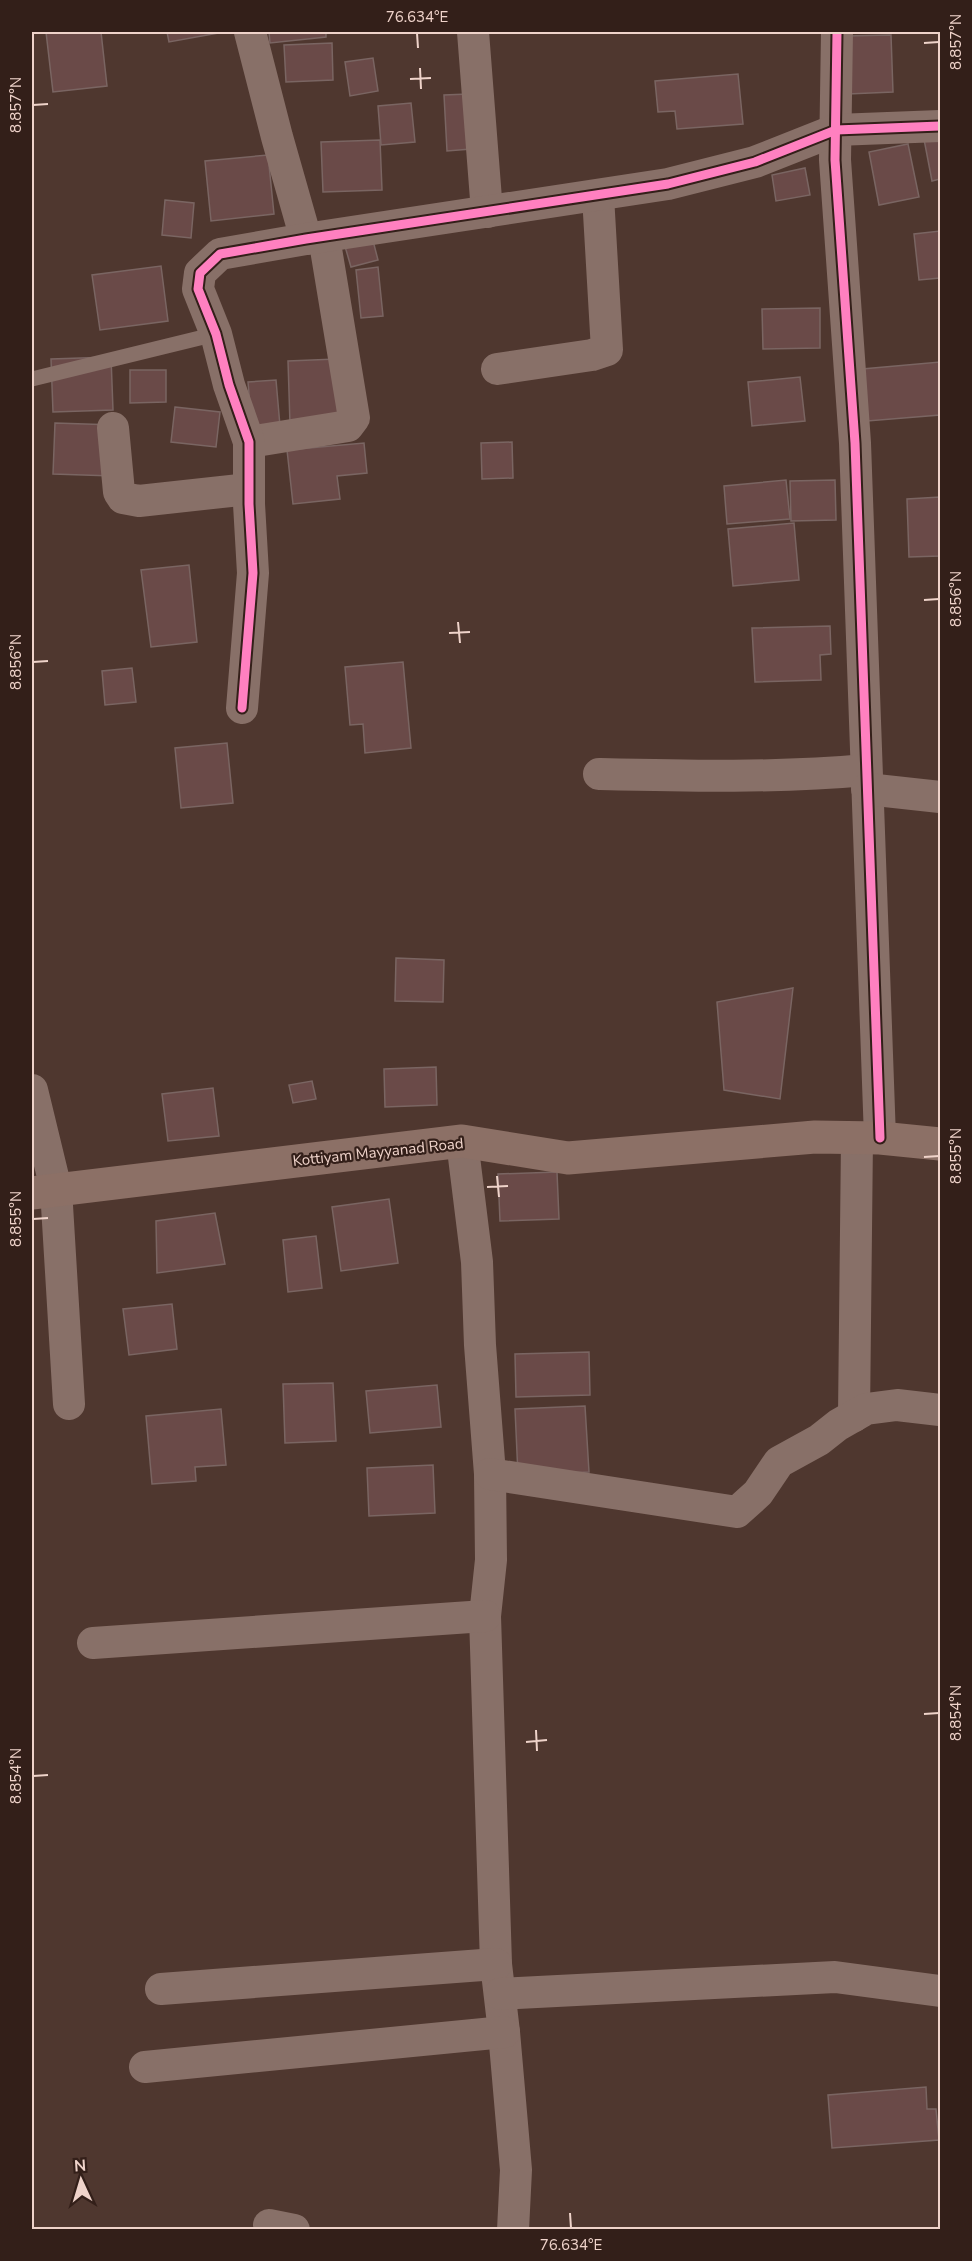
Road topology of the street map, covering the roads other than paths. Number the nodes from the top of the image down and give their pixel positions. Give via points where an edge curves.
1 (250, 32) edge
2 (473, 32) edge
3 (837, 32) edge
4 (940, 126) edge
5 (836, 129) junction
6 (598, 196) junction
7 (487, 212) junction
8 (315, 238) junction
9 (216, 334) junction
10 (497, 369) dead end
11 (32, 379) edge
12 (113, 428) dead end
13 (249, 442) junction
14 (249, 489) junction
15 (242, 708) dead end
16 (599, 774) dead end
17 (867, 779) junction
18 (940, 796) edge
19 (32, 1090) edge
20 (868, 1138) junction
21 (462, 1141) junction
22 (940, 1144) edge
23 (44, 1191) edge
24 (69, 1404) dead end
25 (940, 1410) edge
26 (854, 1416) junction
27 (490, 1474) junction
28 (485, 1616) junction
29 (93, 1643) dead end
30 (498, 1979) junction
31 (161, 1989) dead end
32 (940, 1991) edge
33 (504, 2032) junction
34 (145, 2067) dead end
35 (513, 2229) edge

1 - 8 street via 277,137
2 - 7 street
3 - 5 street
4 - 5 street
5 - 6 street via 755,162 668,184
5 - 17 street via 855,443
6 - 7 street
6 - 10 street via 607,350
7 - 8 street
8 - 9 street via 220,254 200,273 198,289
8 - 13 street via 354,418 348,426
9 - 11 lane
9 - 13 street
12 - 14 street via 119,492 123,498 139,501
13 - 14 street
14 - 15 street via 253,573
16 - 17 street via 819,774
17 - 18 street
17 - 20 street
19 - 23 street
20 - 21 street, Kottiyam Mayyanad Road via 814,1137 568,1158
20 - 22 street, Kottiyam Mayyanad Road
20 - 26 street
21 - 23 street, Kottiyam Mayyanad Road
21 - 27 street via 477,1262
23 - 24 street
25 - 26 street via 897,1405 866,1409
26 - 27 street via 779,1462 758,1493 737,1512
27 - 28 street via 491,1560
28 - 29 street
28 - 30 street
30 - 31 street
30 - 32 street via 835,1977
30 - 33 street
33 - 34 street
33 - 35 street via 516,2170

